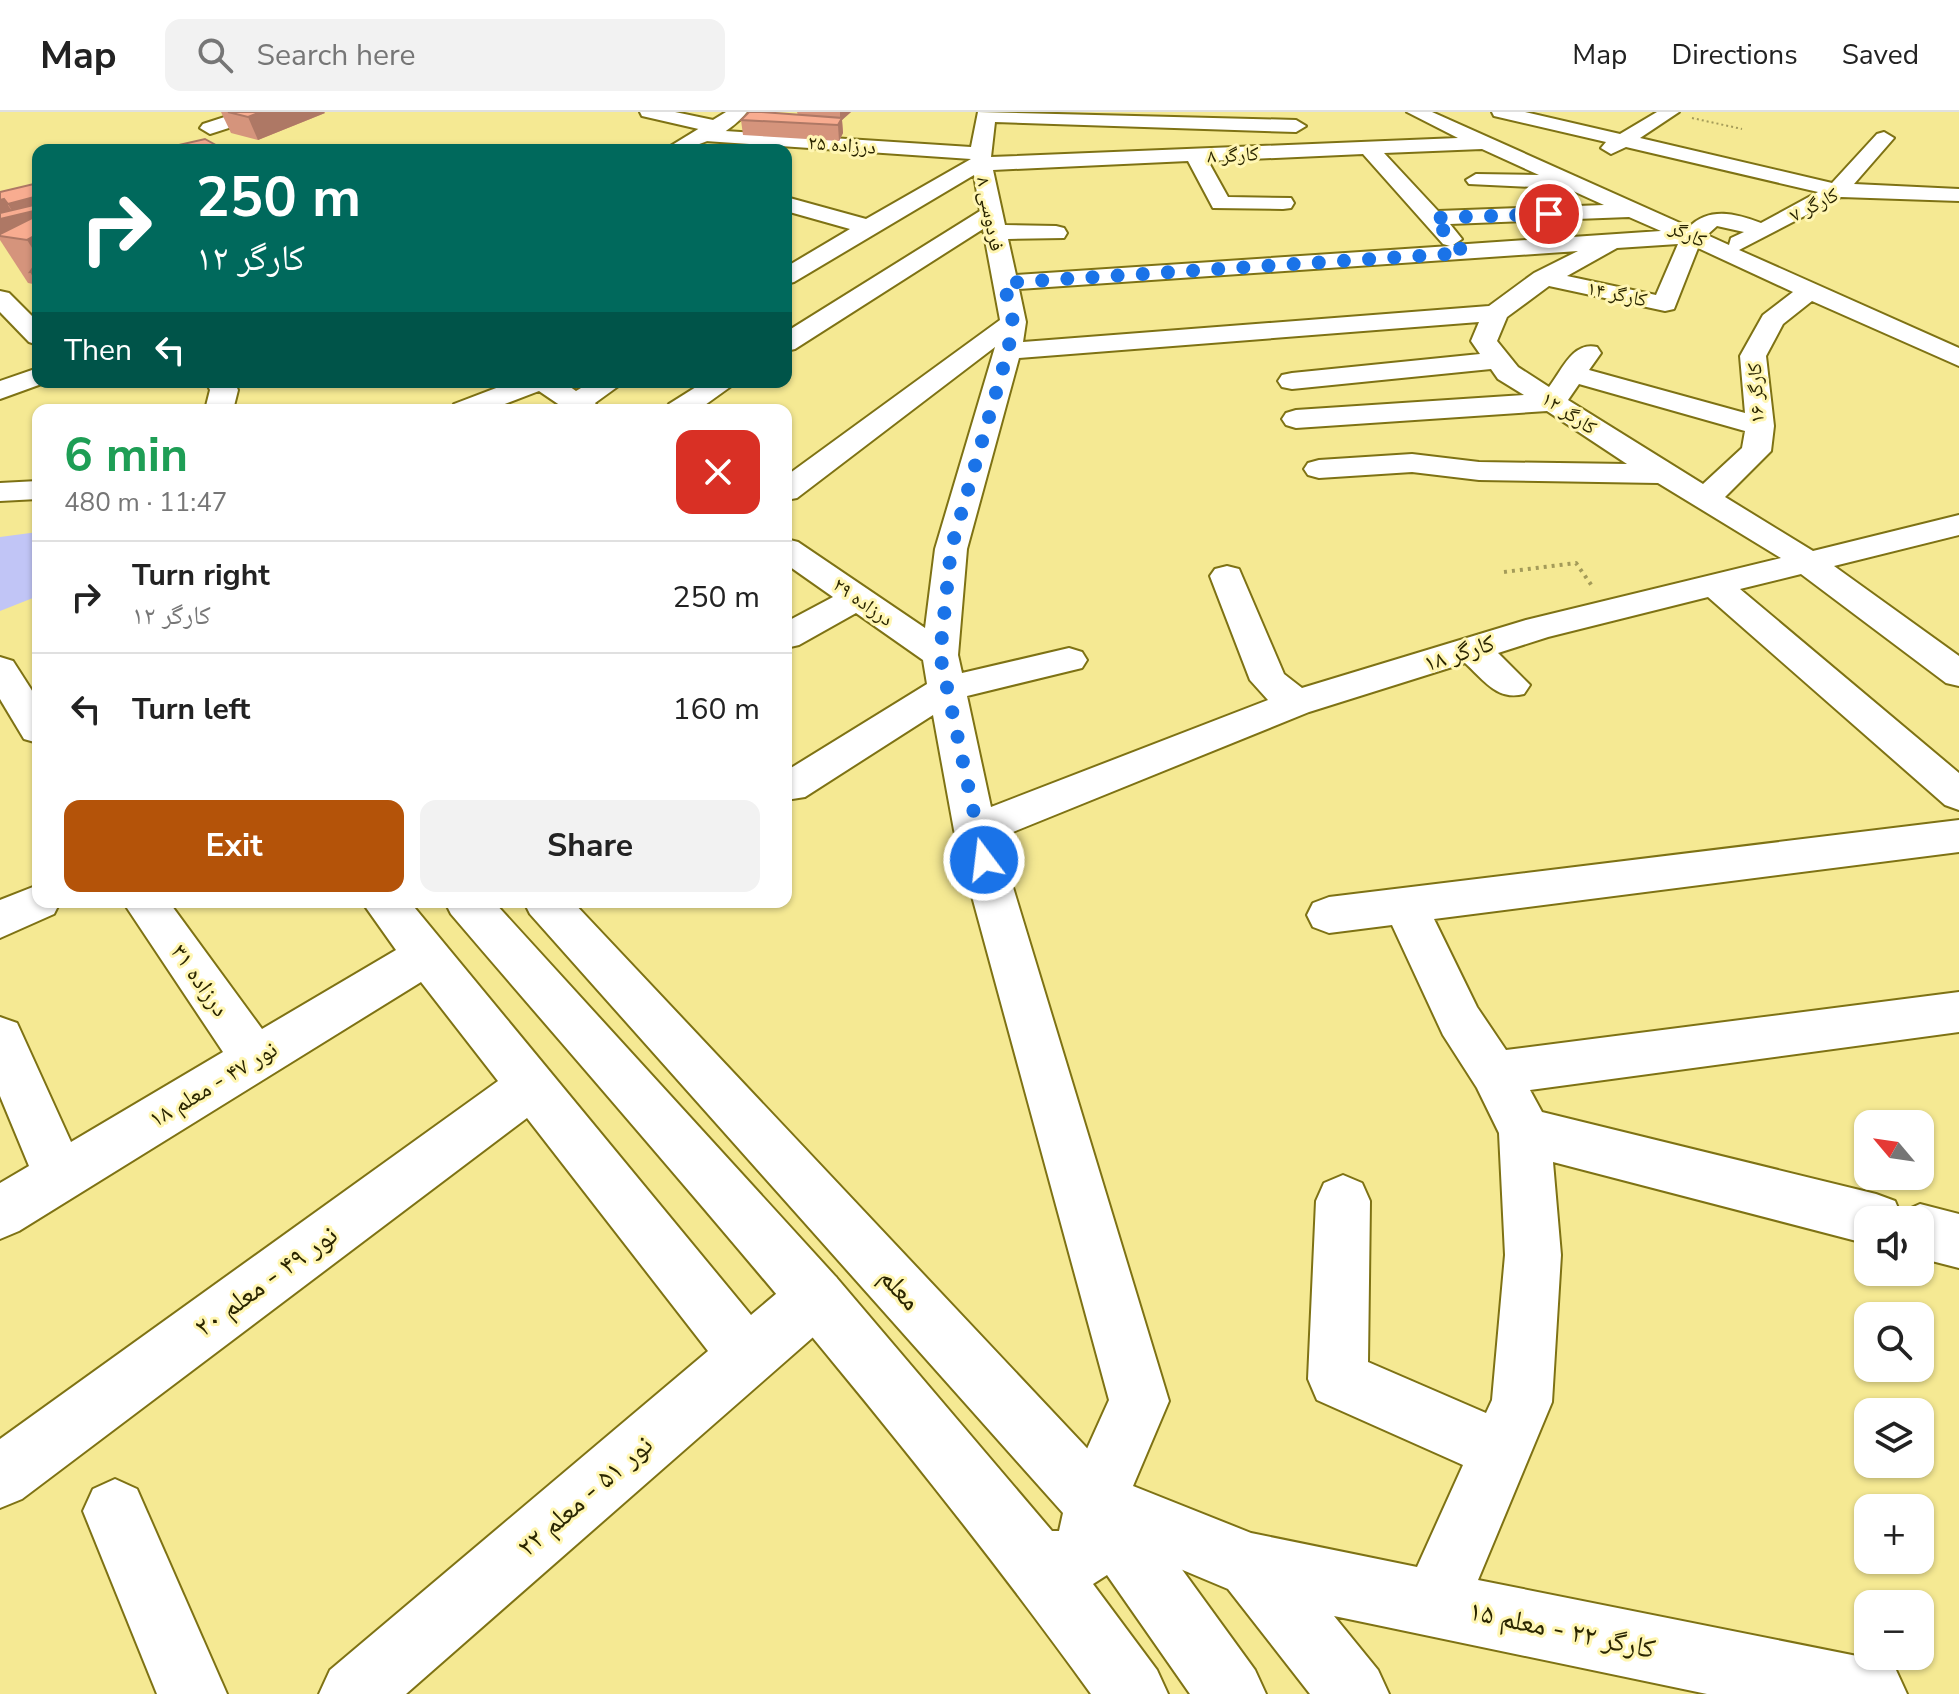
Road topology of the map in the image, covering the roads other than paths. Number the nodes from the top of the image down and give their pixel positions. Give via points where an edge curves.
1 (259, 112) edge
2 (649, 112) edge
3 (738, 112) edge
4 (1416, 112) edge
5 (1501, 112) edge
6 (1669, 113) edge
7 (987, 114) edge
8 (1474, 116) dead end
9 (1439, 122) junction
10 (1308, 126) dead end
11 (210, 128) dead end
12 (711, 137) edge
13 (1370, 138) junction
14 (1884, 138) dead end
15 (1622, 141) junction
16 (1486, 143) junction
17 (691, 144) edge
18 (854, 145) junction
19 (1196, 157) junction
20 (980, 159) junction
21 (813, 167) dead end
22 (1583, 167) junction
23 (1476, 180) dead end
24 (1837, 190) junction
25 (1959, 195) edge
26 (1283, 203) dead end
27 (792, 206) edge
28 (1636, 210) junction
29 (895, 211) junction
30 (1432, 218) junction
31 (984, 224) junction
32 (869, 227) junction
33 (1763, 231) junction
34 (1056, 233) dead end
35 (1692, 236) junction
36 (1611, 242) junction
37 (1724, 250) junction
38 (1464, 253) junction
39 (792, 273) edge
40 (1543, 278) junction
41 (1004, 283) junction
42 (1811, 290) junction
43 (0, 298) edge
44 (1389, 300) dead end
45 (1496, 313) junction
46 (1411, 320) junction
47 (797, 325) edge
48 (32, 331) edge
49 (1010, 336) junction
50 (1959, 358) edge
51 (1498, 360) junction
52 (32, 378) edge
53 (1292, 381) dead end
54 (521, 388) edge
55 (554, 388) edge
56 (603, 388) edge
57 (714, 388) edge
58 (0, 391) edge
59 (1552, 402) junction
60 (480, 404) edge
61 (578, 404) edge
62 (583, 404) edge
63 (688, 404) edge
64 (1296, 419) dead end
65 (1760, 426) junction
66 (1319, 469) dead end
67 (1665, 474) junction
68 (792, 487) edge
69 (1706, 498) junction
70 (1959, 525) edge
71 (792, 553) edge
72 (1806, 560) junction
73 (1227, 576) dead end
74 (1714, 584) junction
75 (857, 598) junction
76 (792, 634) edge
77 (1472, 649) junction
78 (1069, 660) dead end
79 (943, 672) junction
80 (1959, 674) edge
81 (1511, 685) dead end
82 (1296, 703) junction
83 (792, 786) edge
84 (1959, 795) edge
85 (975, 830) junction
86 (1959, 836) edge
87 (32, 905) edge
88 (1405, 906) junction
89 (149, 908) edge
90 (389, 908) edge
91 (472, 908) edge
92 (551, 908) edge
93 (1329, 915) dead end
94 (0, 920) edge
95 (427, 955) junction
96 (1959, 1012) edge
97 (0, 1038) edge
98 (255, 1059) junction
99 (1494, 1073) junction
100 (531, 1086) junction
101 (1525, 1131) junction
102 (60, 1177) junction
103 (1343, 1201) dead end
104 (0, 1213) edge
105 (1854, 1214) edge
106 (1934, 1235) edge
107 (1959, 1241) edge
108 (816, 1297) junction
109 (748, 1356) junction
110 (1501, 1451) junction
111 (0, 1477) edge
112 (1095, 1502) junction
113 (115, 1511) dead end
114 (1036, 1563) junction
115 (1251, 1566) junction
116 (1435, 1604) junction
117 (192, 1694) edge
118 (354, 1694) edge
119 (1133, 1694) edge
120 (1231, 1694) edge
121 (1354, 1694) edge
122 (1872, 1694) edge

1 - 11 street
2 - 12 street, درزاده ۲۵
3 - 12 street
4 - 9 street, کارگر
5 - 15 street
6 - 15 street
7 - 10 street
7 - 20 street, فردوسی ۸
8 - 9 street
9 - 13 street
9 - 16 street, کارگر
12 - 17 street
12 - 18 street, درزاده ۲۵
13 - 16 street, کارگر ۸
13 - 19 street, کارگر ۸
13 - 30 street
14 - 24 street
15 - 22 street
15 - 24 street
16 - 22 street, کارگر via 1548,171
18 - 20 street, درزاده ۲۵
18 - 21 street
19 - 20 street, کارگر ۸
19 - 26 street via 1221,203
20 - 29 street
20 - 31 street, فردوسی ۸
22 - 23 street
22 - 28 street, کارگر
24 - 25 street, کارگر ۷
24 - 33 street, کارگر ۷
27 - 32 street
28 - 30 street
28 - 35 street, کارگر
29 - 31 street
29 - 32 street
30 - 38 street
31 - 34 street
31 - 41 street, فردوسی ۸
31 - 47 street
32 - 39 street
33 - 35 street via 1720,218 1704,223
33 - 37 street, کارگر ۷
35 - 36 street
35 - 37 street, کارگر
35 - 40 street, کارگر ۱۴ via 1665,304 1609,300
36 - 38 street
36 - 40 street
37 - 42 street, کارگر
38 - 41 street
40 - 45 street
41 - 49 street, فردوسی ۸
42 - 50 street, کارگر
42 - 65 street, کارگر ۱۶ via 1772,320 1753,356
43 - 48 street
44 - 46 street
45 - 46 street
45 - 51 street via 1484,341
46 - 49 street
49 - 68 street
49 - 79 street, فردوسی ۸ via 951,549
51 - 53 street
51 - 59 street, کارگر ۱۲ via 1508,373
52 - 58 street
54 - 60 street
55 - 61 street
56 - 62 street
57 - 63 street
59 - 64 street
59 - 65 street via 1580,364
59 - 67 street, کارگر ۱۲
65 - 69 street, کارگر ۱۶ via 1756,451
66 - 67 street via 1412,463 1479,471
67 - 69 street, کارگر ۱۲
69 - 72 street, کارگر ۱۲
70 - 72 street, کارگر ۱۸
71 - 75 street, درزاده ۲۹
72 - 74 street, کارگر ۱۸
72 - 80 street, کارگر ۱۲
73 - 82 street via 1268,680
74 - 77 street, کارگر ۱۸
74 - 84 street
75 - 76 street
75 - 79 street, درزاده ۲۹
77 - 81 street
77 - 82 street, کارگر ۱۸
78 - 79 street
79 - 83 street
79 - 85 street, فردوسی ۸
82 - 85 street, کارگر ۱۸
85 - 112 street, فردوسی ۸ via 1139,1401
86 - 88 street
87 - 94 street
88 - 93 street
88 - 99 street via 1460,1021
89 - 98 street, درزاده ۳۱
90 - 95 street
91 - 108 street
92 - 112 street, معلم
95 - 98 street, نور ۴۷ - معلم ۱۸
95 - 100 street
96 - 99 street
97 - 102 street
98 - 102 street, نور ۴۷ - معلم ۱۸
99 - 101 street
100 - 109 street
100 - 111 street, نور ۴۹ - معلم ۲۰
101 - 105 street
101 - 110 street via 1533,1255 1522,1402
102 - 104 street, نور ۴۷ - معلم ۱۸
103 - 110 street via 1338,1379
106 - 107 street
108 - 109 street, نور ۵۱ - معلم ۲۲
108 - 114 street
109 - 118 street, نور ۵۱ - معلم ۲۲
110 - 116 street
112 - 114 street, فردوسی ۸ via 1088,1549 1059,1566
112 - 115 street, کارگر ۲۲ - معلم ۱۵
112 - 120 street, معلم
113 - 117 street
114 - 119 street
115 - 116 street, کارگر ۲۲ - معلم ۱۵
115 - 121 street
116 - 122 street, کارگر ۲۲ - معلم ۱۵

